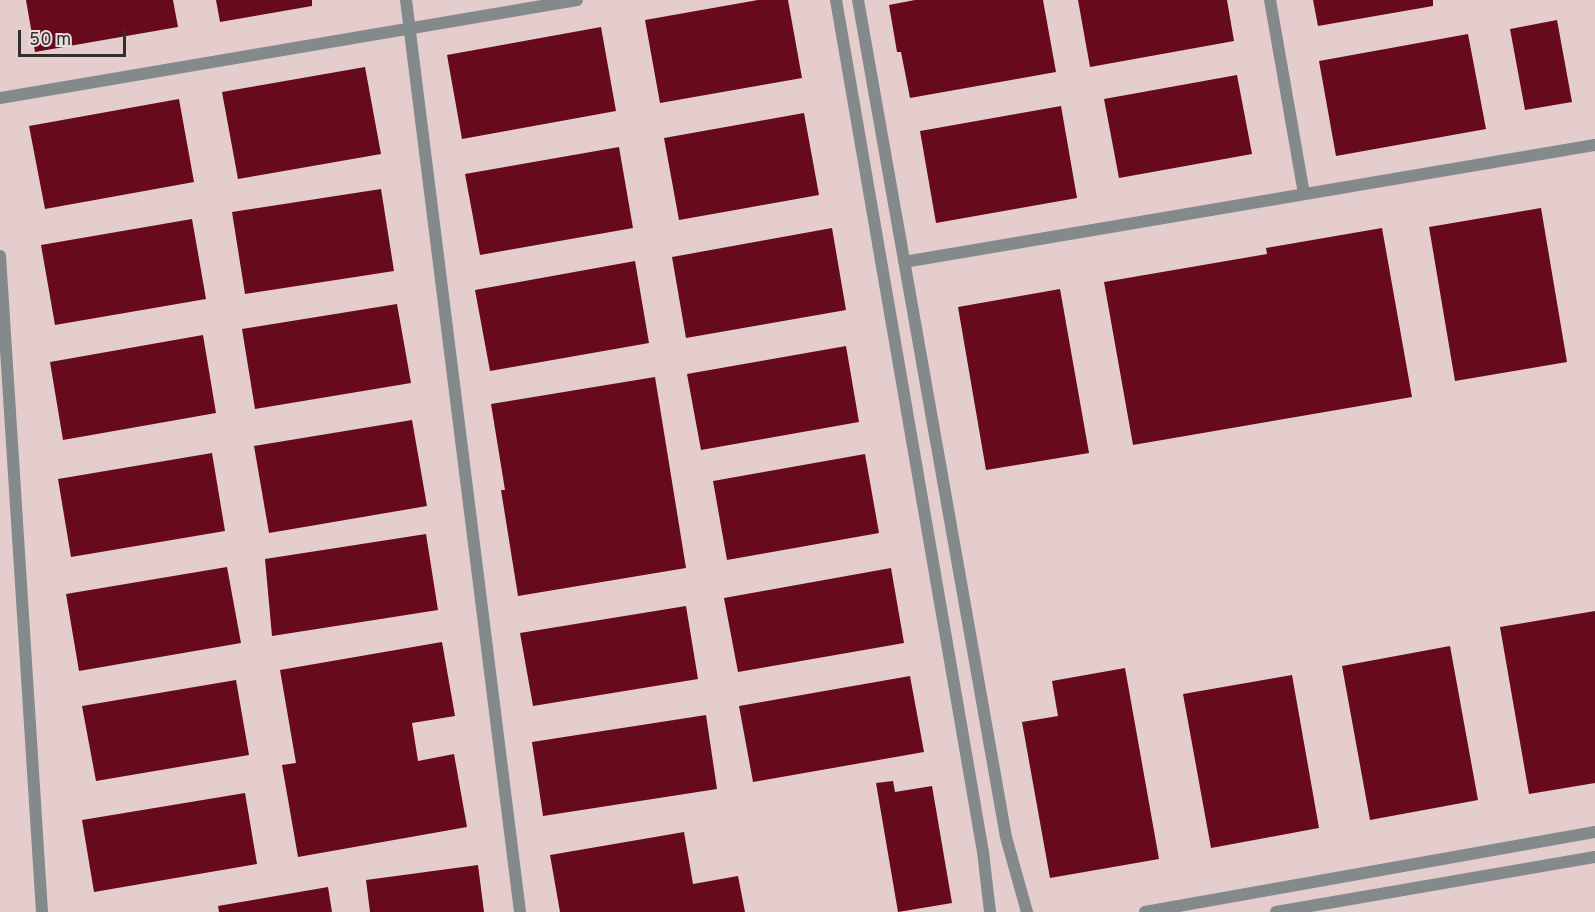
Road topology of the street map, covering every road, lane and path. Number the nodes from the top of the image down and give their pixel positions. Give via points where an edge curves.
1 (406, 0) edge
2 (577, 0) edge
3 (836, 0) edge
4 (858, 0) edge
5 (1270, 0) edge
6 (410, 27) junction
7 (0, 98) edge
8 (1595, 145) edge
9 (1304, 194) junction
10 (0, 256) edge
11 (904, 262) junction
12 (1595, 832) edge
13 (1595, 857) edge
14 (42, 912) edge
15 (520, 912) edge
16 (990, 912) edge
17 (1027, 912) edge
18 (1145, 912) edge
19 (1276, 912) edge

1 - 6 street
2 - 6 street
3 - 16 street via 983,852
4 - 11 street
5 - 9 street
6 - 7 street
6 - 15 street
8 - 9 street
9 - 11 street
10 - 14 street
11 - 17 street via 1006,837
12 - 18 street
13 - 19 street

